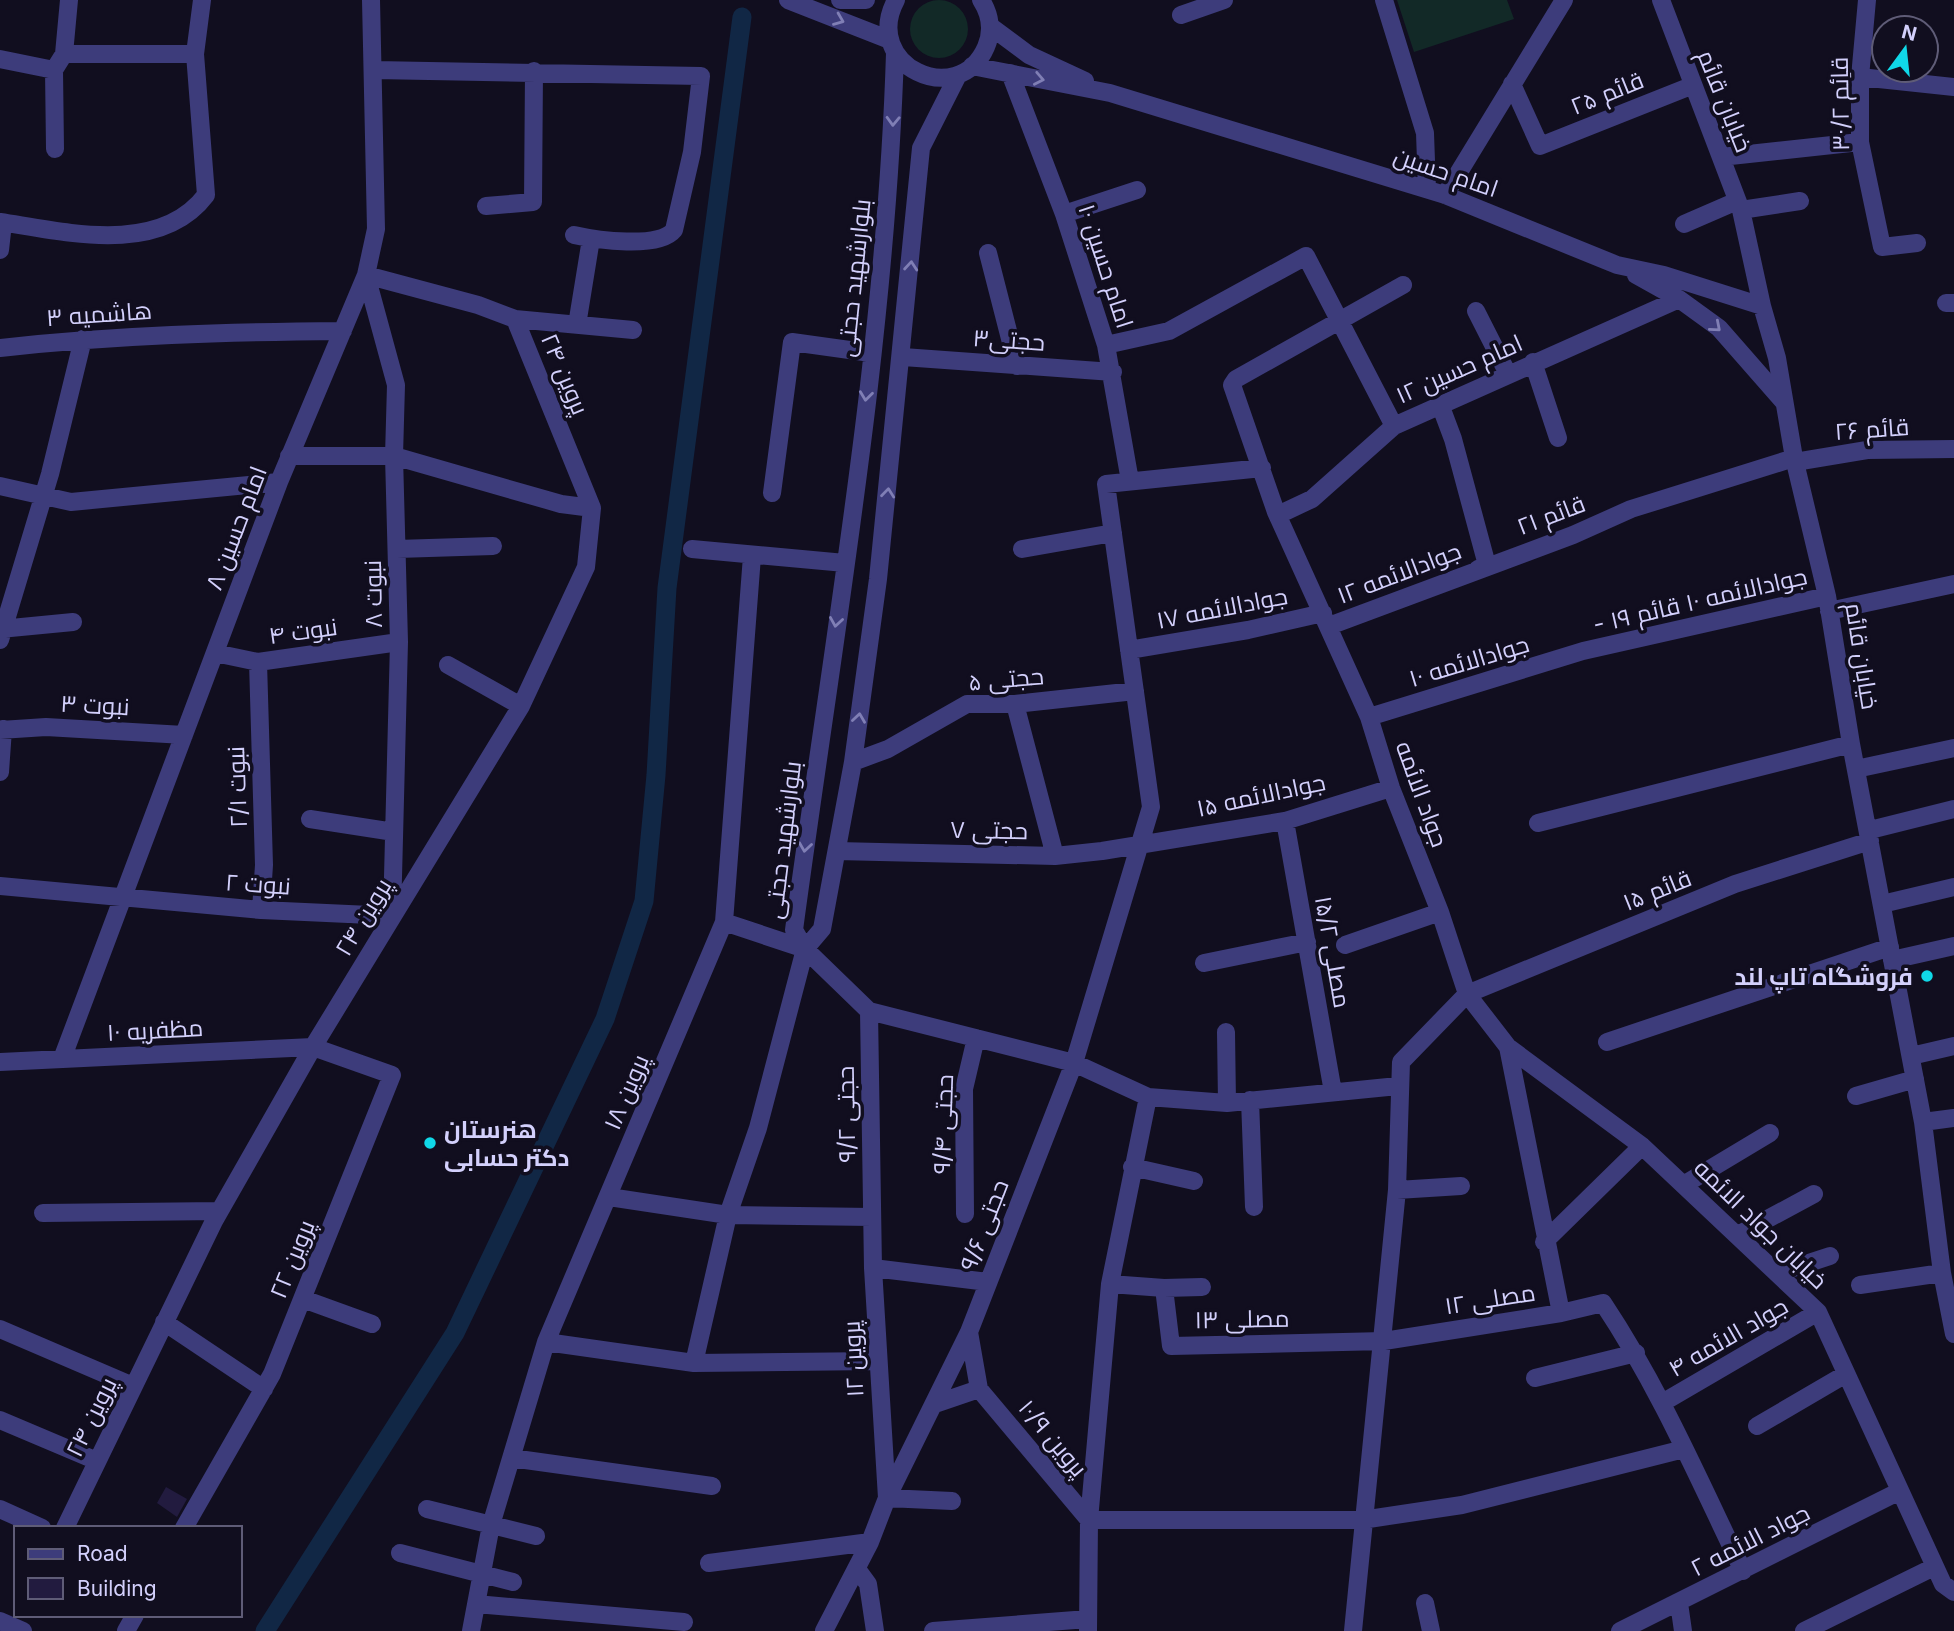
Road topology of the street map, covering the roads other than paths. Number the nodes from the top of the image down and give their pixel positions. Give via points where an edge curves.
1 (69, 0) edge
2 (202, 0) edge
3 (371, 0) edge
4 (788, 0) edge
5 (840, 0) edge
6 (866, 0) edge
7 (896, 0) edge
8 (981, 0) edge
9 (1224, 0) edge
10 (1384, 0) edge
11 (1564, 0) edge
12 (1661, 0) edge
13 (1867, 0) edge
14 (1181, 15) dead end
15 (990, 26) junction
16 (892, 46) junction
17 (64, 54) junction
18 (195, 54) junction
19 (0, 59) edge
20 (54, 70) junction
21 (375, 70) junction
22 (534, 71) junction
23 (965, 71) junction
24 (1010, 73) junction
25 (1860, 77) junction
26 (1512, 84) junction
27 (1691, 86) junction
28 (1954, 87) edge
29 (1110, 93) junction
30 (1860, 142) junction
31 (55, 149) dead end
32 (1721, 156) junction
33 (1427, 189) junction
34 (1137, 190) dead end
35 (1445, 195) junction
36 (1800, 201) dead end
37 (486, 206) dead end
38 (1739, 206) junction
39 (1064, 214) junction
40 (2, 222) edge
41 (1684, 224) dead end
42 (1917, 243) dead end
43 (0, 250) edge
44 (988, 253) dead end
45 (1617, 265) junction
46 (366, 275) junction
47 (1404, 285) dead end
48 (1679, 299) junction
49 (1762, 306) junction
50 (1476, 311) dead end
51 (515, 319) junction
52 (1341, 319) junction
53 (577, 325) junction
54 (633, 330) dead end
55 (344, 331) junction
56 (83, 339) junction
57 (1106, 345) junction
58 (0, 348) edge
59 (871, 353) junction
60 (903, 358) junction
61 (1534, 362) junction
62 (1017, 366) junction
63 (1113, 372) junction
64 (1508, 374) junction
65 (1784, 402) junction
66 (1441, 407) junction
67 (1394, 426) junction
68 (1558, 438) dead end
69 (1954, 449) edge
70 (289, 456) junction
71 (394, 456) junction
72 (1794, 460) junction
73 (1262, 468) junction
74 (1130, 481) junction
75 (279, 482) junction
76 (0, 486) edge
77 (772, 493) dead end
78 (43, 496) junction
79 (592, 508) junction
80 (1278, 515) junction
81 (1113, 533) junction
82 (493, 546) dead end
83 (397, 549) junction
84 (692, 549) dead end
85 (1022, 549) dead end
86 (752, 556) junction
87 (845, 563) junction
88 (1487, 565) junction
89 (1954, 584) edge
90 (1828, 603) junction
91 (1326, 620) junction
92 (73, 622) dead end
93 (1, 633) edge
94 (399, 642) junction
95 (1129, 650) junction
96 (1583, 651) joint
97 (215, 653) junction
98 (258, 662) junction
99 (448, 665) dead end
100 (1135, 691) junction
101 (1015, 704) junction
102 (521, 706) junction
103 (1368, 717) junction
104 (2, 729) edge
105 (184, 735) junction
106 (1852, 744) junction
107 (1954, 748) edge
108 (853, 762) junction
109 (1856, 769) junction
110 (0, 772) edge
111 (1391, 788) junction
112 (1954, 809) edge
113 (310, 819) dead end
114 (1285, 821) junction
115 (1538, 823) dead end
116 (394, 832) junction
117 (1870, 835) junction
118 (1139, 843) junction
119 (837, 851) junction
120 (1055, 856) junction
121 (0, 886) edge
122 (1954, 887) edge
123 (121, 897) junction
124 (1882, 904) junction
125 (261, 909) junction
126 (1440, 912) junction
127 (392, 916) junction
128 (724, 922) junction
129 (1307, 942) junction
130 (1345, 944) dead end
131 (1954, 946) edge
132 (805, 949) junction
133 (1891, 953) junction
134 (1204, 963) dead end
135 (1467, 994) junction
136 (869, 1011) junction
137 (1226, 1032) dead end
138 (976, 1038) junction
139 (1607, 1042) dead end
140 (1954, 1046) edge
141 (313, 1047) junction
142 (1508, 1047) junction
143 (1911, 1056) junction
144 (62, 1059) junction
145 (0, 1062) edge
146 (1074, 1063) junction
147 (1915, 1079) junction
148 (1398, 1086) junction
149 (1333, 1092) junction
150 (1856, 1096) dead end
151 (1148, 1097) junction
152 (1250, 1100) junction
153 (1227, 1103) junction
154 (1954, 1118) edge
155 (1923, 1122) junction
156 (1770, 1133) dead end
157 (1642, 1146) junction
158 (1132, 1167) junction
159 (1194, 1181) dead end
160 (1685, 1184) junction
161 (1461, 1186) dead end
162 (1397, 1190) junction
163 (1814, 1194) dead end
164 (609, 1197) junction
165 (1254, 1207) dead end
166 (219, 1211) junction
167 (43, 1213) dead end
168 (965, 1214) dead end
169 (728, 1215) junction
170 (872, 1217) junction
171 (1738, 1235) junction
172 (1544, 1242) junction
173 (1947, 1242) edge
174 (1830, 1256) dead end
175 (873, 1268) junction
176 (1778, 1273) junction
177 (1942, 1273) junction
178 (988, 1282) junction
179 (1110, 1284) junction
180 (1860, 1284) dead end
181 (1202, 1287) dead end
182 (1164, 1288) junction
183 (303, 1299) junction
184 (1818, 1312) junction
185 (1561, 1313) junction
186 (164, 1322) junction
187 (372, 1324) dead end
188 (0, 1329) edge
189 (1954, 1329) edge
190 (969, 1332) junction
191 (1954, 1334) edge
192 (1384, 1340) junction
193 (546, 1342) junction
194 (1636, 1353) junction
195 (877, 1361) junction
196 (694, 1363) junction
197 (1846, 1374) junction
198 (1535, 1378) dead end
199 (134, 1386) junction
200 (979, 1388) junction
201 (264, 1389) junction
202 (935, 1404) junction
203 (1662, 1404) junction
204 (0, 1420) edge
205 (1756, 1426) dead end
206 (1684, 1448) junction
207 (511, 1458) junction
208 (97, 1461) junction
209 (712, 1486) dead end
210 (1900, 1491) junction
211 (887, 1498) junction
212 (952, 1501) dead end
213 (0, 1509) edge
214 (427, 1509) dead end
215 (1090, 1520) junction
216 (1362, 1520) junction
217 (491, 1525) junction
218 (38, 1526) edge
219 (66, 1526) edge
220 (187, 1526) edge
221 (536, 1536) dead end
222 (870, 1542) junction
223 (400, 1553) dead end
224 (709, 1563) dead end
225 (1934, 1567) junction
226 (857, 1569) junction
227 (1743, 1571) junction
228 (482, 1574) junction
229 (513, 1582) dead end
230 (1954, 1592) edge
231 (1425, 1603) dead end
232 (1679, 1603) junction
233 (476, 1604) junction
234 (684, 1622) dead end
235 (1088, 1625) edge
236 (471, 1631) edge
237 (824, 1631) edge
238 (875, 1631) edge
239 (933, 1631) edge
240 (1353, 1631) edge
241 (1431, 1631) edge
242 (1620, 1631) edge
243 (1683, 1631) edge
244 (1804, 1631) edge

1 - 17 street
2 - 18 street
3 - 21 street, امام حسین ۸
4 -> 16 street, امام حسین
5 - 6 street
7 - 16 street, بلوارشهید حجتی via 889,19
8 - 15 street
9 - 14 street
10 - 33 street via 1425,133
11 - 26 street
12 - 27 street, خیابان قائم
13 - 25 street, قاِئم ۳۰/۲
15 - 23 street, بلوارشهید حجتی via 988,43
15 - 29 street, امام حسین via 1029,55
16 - 23 street, امام حسین via 908,68 926,76 942,78
16 -> 59 street, بلوارشهید حجتی via 892,145
17 - 18 street
17 - 20 street
18 - 40 street via 206,195 193,211 167,228 116,234 64,233
19 - 20 street
20 - 31 street
21 - 22 street
21 - 46 street, امام حسین ۸ via 376,229
22 - 37 street via 533,202
22 - 53 street via 701,76 692,152 674,230 658,241 582,237
23 - 24 street, امام حسین
60 -> 23 street, بلوارشهید حجتی via 921,148
24 -> 29 street, امام حسین
24 - 39 street, ۱۰ امام حسین
25 - 28 street
25 - 30 street, قاِئم ۳۰/۲
26 - 27 street, قائم ۲۵ via 1540,146
26 - 35 street
27 - 32 street, خیابان قائم
29 - 33 street, امام حسین
30 - 32 street
30 - 42 street, قاِئم ۳۰/۲ via 1882,247
32 - 38 street, خیابان قائم
33 - 35 street, امام حسین
34 - 39 street
35 - 45 street, امام حسین
36 - 38 street
38 - 41 street
38 - 49 street, خیابان قائم
39 - 57 street, ۱۰ امام حسین
40 - 43 street
44 - 62 street
45 - 48 street
45 - 49 street, امام حسین
46 - 51 street
46 - 55 street, امام حسین ۸
46 - 71 street, نبوت ۸ via 396,384
47 - 52 street
48 - 61 street, امام حسین ۱۲
48 -> 65 street via 1719,328
49 - 65 street, خیابان قائم
50 - 64 street
51 - 53 street
51 - 79 street, پروین ۲۴
52 - 57 street via 1306,256 1169,331
52 - 67 street
52 - 73 street, جواد الائمه via 1232,382
53 - 54 street
55 - 56 street, هاشمیه ۳
55 - 70 street, امام حسین ۸
56 - 58 street, هاشمیه ۳
56 - 78 street
57 - 63 street, ۱۰ امام حسین
59 - 77 street via 792,342
59 -> 87 street, بلوارشهید حجتی
60 - 62 street, حجتی۳
108 -> 60 street, بلوارشهید حجتی
61 - 64 street, امام حسین ۱۲
61 - 68 street
62 - 63 street, حجتی۳
63 - 74 street, ۱۰ امام حسین
64 - 66 street, امام حسین ۱۲
65 - 72 street, خیابان قائم
66 - 67 street, امام حسین ۱۲
66 - 88 street
67 - 80 street, امام حسین ۱۲ via 1312,499
69 - 72 street, قائم ۲۶ via 1867,450
70 - 71 street
70 - 75 street, امام حسین ۸
71 - 79 street via 561,504
71 - 83 street, نبوت ۸
72 - 88 street, قائم ۲۱ via 1632,509
72 - 90 street, خیابان قائم
73 - 74 street
73 - 80 street, جواد الائمه
74 - 81 street, حجتی ۹/۶ via 1106,484
75 - 78 street via 71,502
75 - 97 street, امام حسین ۸
76 - 78 street
78 - 93 street
79 - 102 street, پروین ۲۴ via 586,567
80 - 91 street, جواد الائمه
81 - 85 street
81 - 95 street, حجتی ۹/۶
82 - 83 street
83 - 94 street, نبوت ۸
84 - 86 street
86 - 87 street
86 - 128 street, پروین ۱۸
87 -> 132 street, بلوارشهید حجتی via 794,930
88 - 91 street, قائم ۲۱
89 - 90 street, - جوادالائمه ۱۰ قائم ۱۹
90 - 96 street, - جوادالائمه ۱۰ قائم ۱۹
90 - 106 street, خیابان قائم
91 - 95 street, جوادالائمه ۱۷
91 - 103 street, جواد الائمه
92 - 93 street
94 - 98 street, نبوت ۴
94 - 116 street, نبوت ۸
95 - 100 street, حجتی ۹/۶
96 - 103 street, جوادالائمه ۱۰
97 - 98 street, نبوت ۴
97 - 105 street, امام حسین ۸
98 - 125 street, نبوت ۲/۱ via 264,865
99 - 102 street
100 - 101 street, حجتی ۵
100 - 118 street, حجتی ۹/۶ via 1151,807
101 - 108 street, حجتی ۵ via 967,704 888,749
101 - 120 street
102 - 127 street, پروین ۲۴
103 - 111 street, جواد الائمه
104 - 105 street, نبوت ۳
104 - 110 street
105 - 123 street, امام حسین ۸
106 - 109 street, خیابان قائم
106 - 115 street
107 - 109 street
108 - 119 street, بلوارشهید حجتی
109 - 117 street, خیابان قائم
111 - 114 street, جوادالائمه ۱۵
111 - 126 street, جواد الائمه
112 - 117 street, قائم ۱۵
113 - 116 street
114 - 118 street, جوادالائمه ۱۵
114 - 129 street, مصلی ۱۵/۲
116 - 127 street, نبوت ۸
117 - 124 street, خیابان قائم
117 - 135 street, قائم ۱۵ via 1735,884
118 - 120 street, حجتی ۷
118 - 146 street, حجتی ۹/۶
119 - 120 street, حجتی ۷
119 - 132 street, بلوارشهید حجتی via 822,929
121 - 123 street, نبوت ۲
122 - 124 street
123 - 125 street, نبوت ۲
123 - 144 street, امام حسین ۸
124 - 133 street, خیابان قائم
125 - 127 street, نبوت ۲
126 - 130 street
126 - 135 street, جواد الائمه
127 - 141 street, پروین ۲۴
128 - 132 street
128 - 164 street, پروین ۱۸
129 - 134 street
129 - 149 street, مصلی ۱۵/۲
131 - 133 street
132 - 136 street
132 - 169 street via 758,1128
133 - 139 street
133 - 143 street, خیابان قائم
135 - 142 street, خیابان جواد الائمه
135 - 148 street via 1401,1062
136 - 138 street
136 - 170 street, حجتی ۹/۲
137 - 153 street
138 - 146 street
138 - 168 street, حجتی ۹/۴ via 964,1089
140 - 143 street
141 - 144 street, مظفریه ۱۰
141 - 166 street, پروین ۲۴
141 - 183 street, پروین ۲۲ via 393,1075
142 - 157 street, خیابان جواد الائمه
142 - 172 street
143 - 147 street, خیابان قائم
144 - 145 street, مظفریه ۱۰
146 - 151 street
146 - 178 street, حجتی ۹/۶
147 - 150 street
147 - 155 street, خیابان قائم
148 - 149 street
148 - 162 street
149 - 152 street
151 - 153 street
151 - 158 street
152 - 153 street
152 - 165 street
154 - 155 street
155 - 173 street, خیابان قائم
156 - 160 street
157 - 160 street, خیابان جواد الائمه
157 - 172 street
158 - 159 street
158 - 179 street
160 - 171 street, خیابان جواد الائمه
161 - 162 street
162 - 192 street
163 - 171 street
164 - 169 street
164 - 193 street, پروین ۱۸
166 - 167 street
166 - 186 street, پروین ۲۴
169 - 170 street
169 - 196 street
170 - 175 street, پروین ۱۲
171 - 176 street, خیابان جواد الائمه
172 - 185 street
173 - 177 street, خیابان قائم
174 - 176 street
175 - 178 street
175 - 195 street, پروین ۱۲
176 - 184 street, خیابان جواد الائمه
177 - 180 street
177 - 189 street, خیابان قائم
178 - 190 street, حجتی ۹/۶
179 - 182 street, مصلی ۱۳
179 - 215 street
181 - 182 street
182 - 192 street, مصلی ۱۳ via 1171,1346
183 - 187 street
183 - 201 street, پروین ۲۲
184 - 197 street, خیابان جواد الائمه
184 - 203 street, جواد الائمه ۴
185 - 192 street, مصلی ۱۲
185 - 194 street, مصلی ۱۲ via 1603,1303
186 - 199 street, پروین ۲۴
186 - 201 street
188 - 199 street
189 - 191 street, خیابان قائم
190 - 200 street
190 - 202 street, حجتی ۹/۶
192 - 216 street
193 - 196 street
193 - 207 street, پروین ۱۸
194 - 198 street
194 - 203 street
195 - 196 street
195 - 211 street, پروین ۱۲
197 - 205 street
197 - 210 street, خیابان جواد الائمه
199 - 208 street, پروین ۲۴
200 - 202 street
200 - 215 street, پروین ۱۰/۹
201 - 220 street, پروین ۲۲
202 - 211 street, پروین ۱۲
203 - 206 street
204 - 208 street
206 - 216 street via 1462,1505
206 - 227 street
207 - 209 street
207 - 217 street, پروین ۱۸
208 - 219 street, پروین ۲۴
210 - 225 street, خیابان جواد الائمه
210 - 227 street, جواد الائمه ۲
211 - 212 street
211 - 222 street, پروین ۱۲
213 - 218 street
214 - 217 street
215 - 216 street
215 - 235 street
216 - 240 street
217 - 221 street
217 - 228 street, پروین ۱۸
222 - 224 street
222 - 226 street, پروین ۱۲
223 - 228 street
225 - 230 street, خیابان جواد الائمه via 1942,1584
225 - 244 street
226 - 237 street, پروین ۱۲
226 - 238 street via 868,1584
227 - 232 street, جواد الائمه ۲
228 - 229 street
228 - 233 street, پروین ۱۸
231 - 241 street
232 - 242 street, جواد الائمه ۲
232 - 243 street
233 - 234 street
233 - 236 street, پروین ۱۸
235 - 239 street

